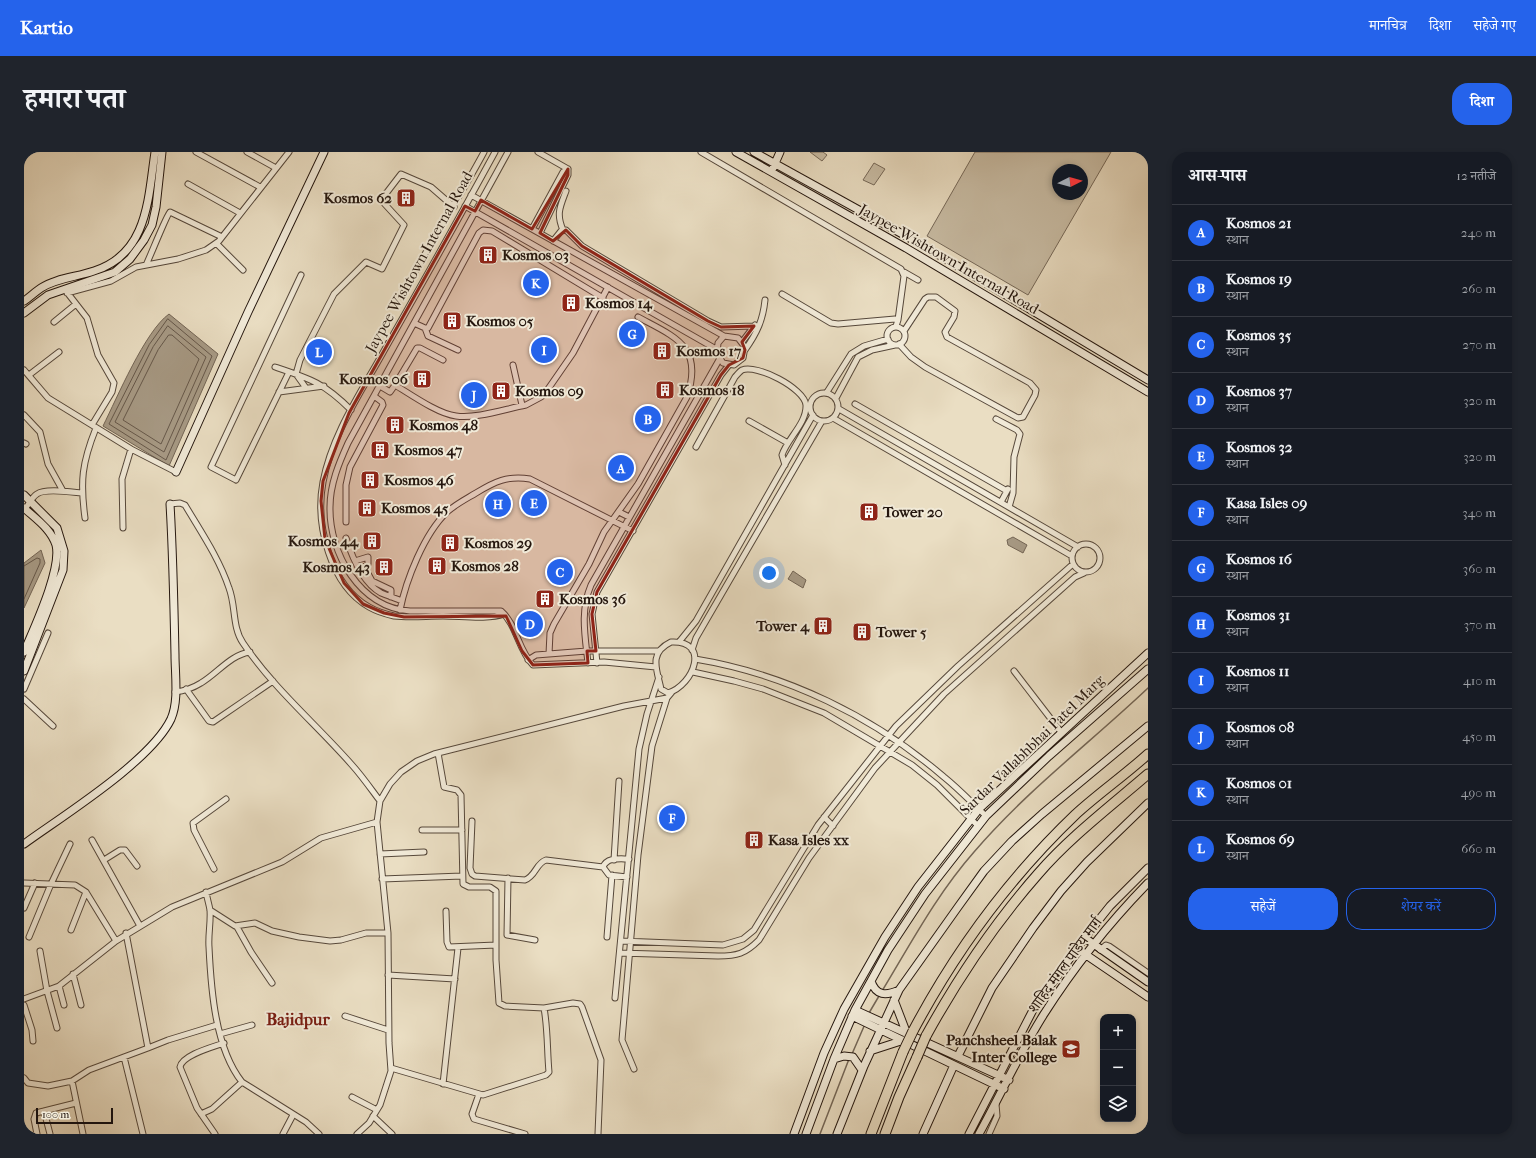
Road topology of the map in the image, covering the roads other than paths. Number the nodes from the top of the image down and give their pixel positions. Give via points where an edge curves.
1 (155, 152) edge
2 (162, 152) edge
3 (196, 152) edge
4 (247, 152) edge
5 (289, 152) edge
6 (324, 152) edge
7 (484, 152) edge
8 (495, 152) edge
9 (508, 152) edge
10 (538, 152) edge
11 (701, 152) edge
12 (736, 152) edge
13 (754, 152) edge
14 (780, 152) edge
15 (767, 156) edge
16 (775, 164) junction
17 (762, 167) junction
18 (276, 168) junction
19 (568, 169) junction
20 (771, 173) junction
21 (188, 184) dead end
22 (260, 187) junction
23 (566, 191) dead end
24 (471, 195) junction
25 (481, 200) junction
26 (465, 206) junction
27 (454, 207) junction
28 (475, 211) junction
29 (240, 213) junction
30 (532, 229) junction
31 (563, 230) junction
32 (540, 233) junction
33 (222, 237) junction
34 (554, 241) junction
35 (216, 243) junction
36 (146, 265) junction
37 (243, 270) dead end
38 (904, 272) junction
39 (301, 275) dead end
40 (412, 277) dead end
41 (918, 280) dead end
42 (42, 287) junction
43 (608, 287) junction
44 (66, 291) junction
45 (782, 294) dead end
46 (48, 295) junction
47 (603, 298) junction
48 (764, 300) dead end
49 (24, 301) edge
50 (76, 304) junction
51 (24, 313) edge
52 (638, 317) dead end
53 (898, 320) junction
54 (54, 322) dead end
55 (414, 323) junction
56 (760, 324) junction
57 (754, 326) junction
58 (896, 326) junction
59 (425, 328) junction
60 (681, 328) junction
61 (904, 331) junction
62 (724, 336) junction
63 (676, 338) junction
64 (888, 339) junction
65 (742, 342) junction
66 (897, 345) junction
67 (716, 349) junction
68 (458, 350) dead end
69 (746, 350) junction
70 (59, 352) dead end
71 (443, 360) dead end
72 (719, 360) junction
73 (513, 365) dead end
74 (729, 365) junction
75 (275, 367) dead end
76 (24, 370) edge
77 (289, 372) junction
78 (296, 374) junction
79 (29, 375) junction
80 (1148, 380) edge
81 (395, 385) junction
82 (324, 386) junction
83 (380, 386) junction
84 (306, 388) junction
85 (279, 392) junction
86 (827, 392) junction
87 (1148, 392) edge
88 (374, 396) junction
89 (836, 398) junction
90 (855, 404) dead end
91 (522, 405) junction
92 (839, 409) junction
93 (351, 410) junction
94 (24, 415) edge
95 (813, 415) junction
96 (833, 418) junction
97 (996, 419) dead end
98 (749, 421) dead end
99 (822, 421) junction
100 (94, 427) junction
101 (788, 443) junction
102 (696, 446) dead end
103 (130, 448) junction
104 (329, 460) junction
105 (785, 465) junction
106 (337, 466) junction
107 (176, 472) joint
108 (1012, 484) junction
109 (63, 491) junction
110 (1007, 491) junction
111 (81, 493) junction
112 (24, 495) edge
113 (31, 502) junction
114 (1001, 502) junction
115 (170, 504) joint
116 (1009, 507) junction
117 (24, 509) edge
118 (619, 512) junction
119 (629, 517) junction
120 (85, 518) dead end
121 (613, 520) junction
122 (346, 522) dead end
123 (624, 526) junction
124 (123, 528) dead end
125 (633, 531) junction
126 (346, 538) dead end
127 (1078, 547) junction
128 (1072, 556) junction
129 (355, 560) junction
130 (1073, 564) junction
131 (360, 569) junction
132 (366, 570) dead end
133 (1084, 573) junction
134 (391, 596) junction
135 (402, 601) junction
136 (400, 610) junction
137 (504, 614) junction
138 (48, 633) dead end
139 (679, 642) junction
140 (692, 650) junction
141 (587, 651) junction
142 (596, 651) junction
143 (658, 651) junction
144 (24, 652) edge
145 (250, 652) junction
146 (1148, 653) edge
147 (549, 654) junction
148 (528, 660) junction
149 (695, 660) junction
150 (588, 663) junction
151 (597, 663) junction
152 (656, 667) junction
153 (1148, 669) edge
154 (24, 671) edge
155 (1014, 671) dead end
156 (693, 672) junction
157 (659, 677) junction
158 (273, 681) junction
159 (24, 689) edge
160 (186, 689) junction
161 (175, 692) junction
162 (672, 692) junction
163 (667, 698) junction
164 (24, 699) edge
165 (651, 700) junction
166 (53, 726) dead end
167 (1148, 726) edge
168 (1061, 732) junction
169 (888, 736) junction
170 (899, 742) junction
171 (880, 746) junction
172 (890, 752) junction
173 (438, 753) junction
174 (1148, 754) edge
175 (1148, 774) edge
176 (620, 781) dead end
177 (226, 799) dead end
178 (380, 801) junction
179 (1148, 803) edge
180 (979, 810) junction
181 (986, 816) junction
182 (824, 818) junction
183 (971, 819) junction
184 (472, 821) dead end
185 (376, 822) junction
186 (833, 826) junction
187 (978, 826) junction
188 (422, 830) dead end
189 (462, 830) junction
190 (92, 840) dead end
191 (24, 844) edge
192 (70, 844) dead end
193 (424, 852) dead end
194 (380, 854) junction
195 (629, 859) junction
196 (104, 860) junction
197 (614, 860) junction
198 (137, 866) dead end
199 (603, 867) junction
200 (1148, 868) edge
201 (214, 869) dead end
202 (612, 875) junction
203 (462, 876) junction
204 (627, 877) junction
205 (382, 878) junction
206 (508, 878) junction
207 (24, 883) edge
208 (35, 883) junction
209 (1148, 883) edge
210 (51, 884) junction
211 (86, 892) junction
212 (206, 892) junction
213 (24, 908) edge
214 (210, 910) junction
215 (446, 911) dead end
216 (140, 926) junction
217 (237, 926) junction
218 (71, 930) dead end
219 (388, 933) junction
220 (126, 934) junction
221 (29, 937) dead end
222 (607, 937) dead end
223 (1085, 938) junction
224 (535, 940) dead end
225 (116, 941) junction
226 (621, 941) junction
227 (632, 941) junction
228 (496, 945) junction
229 (1094, 945) junction
230 (458, 948) junction
231 (1076, 948) junction
232 (1100, 950) junction
233 (40, 951) dead end
234 (620, 953) junction
235 (631, 953) junction
236 (1086, 955) junction
237 (1148, 973) edge
238 (74, 974) junction
239 (388, 975) junction
240 (455, 979) junction
241 (871, 981) junction
242 (1148, 982) edge
243 (272, 983) dead end
244 (59, 986) junction
245 (899, 990) junction
246 (47, 992) junction
247 (615, 998) dead end
248 (1148, 998) edge
249 (24, 1000) edge
250 (894, 1000) junction
251 (24, 1005) edge
252 (64, 1005) dead end
253 (81, 1005) dead end
254 (544, 1008) junction
255 (853, 1013) junction
256 (345, 1016) dead end
257 (217, 1025) junction
258 (252, 1025) dead end
259 (881, 1026) junction
260 (57, 1028) dead end
261 (388, 1030) junction
262 (220, 1034) junction
263 (908, 1035) junction
264 (33, 1041) dead end
265 (224, 1043) junction
266 (148, 1048) junction
267 (870, 1051) junction
268 (958, 1056) junction
269 (124, 1057) junction
270 (834, 1059) junction
271 (954, 1065) junction
272 (392, 1068) junction
273 (634, 1069) dead end
274 (862, 1070) junction
275 (999, 1075) junction
276 (24, 1078) edge
277 (1009, 1080) junction
278 (72, 1081) junction
279 (242, 1082) junction
280 (443, 1084) junction
281 (994, 1084) junction
282 (1004, 1089) junction
283 (479, 1094) junction
284 (352, 1097) dead end
285 (76, 1103) junction
286 (996, 1104) junction
287 (377, 1110) junction
288 (44, 1111) junction
289 (201, 1114) junction
290 (293, 1115) junction
291 (373, 1116) junction
292 (37, 1134) edge
293 (50, 1134) edge
294 (83, 1134) edge
295 (143, 1134) edge
296 (214, 1134) edge
297 (283, 1134) edge
298 (319, 1134) edge
299 (357, 1134) edge
300 (392, 1134) edge
301 (525, 1134) edge
302 (598, 1134) edge
303 (794, 1134) edge
304 (806, 1134) edge
305 (838, 1134) edge
306 (871, 1134) edge
307 (885, 1134) edge
308 (923, 1134) edge
309 (969, 1134) edge
310 (980, 1134) edge
311 (989, 1134) edge

1 - 42 street via 146,215 140,231 124,254 103,268
2 - 44 street via 152,225 137,250 115,272
3 - 22 street
4 - 18 street
5 - 18 street
6 - 107 street
7 - 27 street
8 - 24 street, Jaypee Wishtown Internal Road
9 - 25 street, Jaypee Wishtown Internal Road
10 - 19 street
11 - 38 street
12 - 17 street, Jaypee Wishtown Internal Road
13 - 15 street, Jaypee Wishtown Internal Road
14 - 16 street
15 - 16 street, Jaypee Wishtown Internal Road
15 - 17 street
16 - 20 street
16 - 80 street, Jaypee Wishtown Internal Road via 924,246
17 - 20 street, Jaypee Wishtown Internal Road
18 - 22 street
19 - 30 street via 562,172
19 - 32 street via 568,175
20 - 87 street, Jaypee Wishtown Internal Road via 906,248
21 - 29 street
22 - 29 street
23 - 31 street via 558,219
24 - 25 street
24 - 26 street, Jaypee Wishtown Internal Road
25 - 28 street, Jaypee Wishtown Internal Road
25 - 30 street
26 - 28 street
26 - 93 street, Jaypee Wishtown Internal Road
27 - 40 street via 440,226
27 - 78 street via 431,187 401,174 381,200 404,225 382,269 366,262 334,294 300,360
28 - 43 street
28 - 55 street, Jaypee Wishtown Internal Road
29 - 33 street
30 - 32 street
31 - 34 street
31 - 57 street via 582,246 614,266 712,323 721,327
32 - 34 street
33 - 35 street
33 - 36 street via 170,212
34 - 62 street
35 - 36 street via 206,250
35 - 37 street
36 - 44 street via 133,268 107,283
38 - 41 street
38 - 53 street
39 - 85 street via 211,467 236,480
42 - 46 street
42 - 49 street
43 - 47 street
43 - 60 street
44 - 46 street
44 - 50 street
45 - 53 street via 831,323
46 - 51 street
47 - 59 street via 492,231 483,230 479,233 428,328
47 - 91 street via 573,352 546,392 535,401
48 - 56 street via 764,314
50 - 54 street
50 - 100 street via 87,318 98,355 114,383
52 - 63 street
53 - 58 street
55 - 59 street
55 - 83 street, Jaypee Wishtown Internal Road
56 - 57 street
56 - 69 street
57 - 65 street
58 - 61 street
58 - 64 street via 888,331
59 - 68 street via 428,336
60 - 63 street
60 - 67 street
61 - 66 street via 905,340
61 - 66 street via 925,299 928,296 936,297 955,311 945,332 947,337 1030,384 1036,390 1035,395 1023,417 1018,418 926,367
62 - 65 street via 733,336
62 - 67 street
63 - 118 street via 686,349 689,358 690,386 687,397
64 - 66 street
64 - 86 street via 864,346 851,354
65 - 69 street
66 - 89 street via 872,350 858,357
67 - 72 street
69 - 74 street via 740,362
70 - 79 street
71 - 81 street via 417,348
72 - 74 street
72 - 119 street
73 - 91 street
74 - 125 street
75 - 77 street
76 - 79 street
77 - 78 street
77 - 85 street
78 - 82 street
78 - 84 street
79 - 100 street via 48,398
81 - 83 street via 390,392
81 - 91 street via 454,416 465,417
82 - 84 street
82 - 93 street
83 - 88 street, Jaypee Wishtown Internal Road
84 - 85 street
86 - 89 street
86 - 95 street via 821,392 812,399 810,410
88 - 106 street, Jaypee Wishtown Internal Road
88 - 122 street via 383,405 350,468 346,485
89 - 92 street
90 - 110 street
92 - 96 street
92 - 114 street
93 - 104 street, Jaypee Wishtown Internal Road
94 - 109 street via 40,432 48,464
95 - 99 street
95 - 105 street
96 - 99 street
96 - 128 street
97 - 108 street via 1020,434 1014,457
98 - 101 street
99 - 140 street via 696,638
100 - 103 street
100 - 111 street via 85,455
101 - 102 street via 804,416 804,398 800,392 768,373 752,369 742,370 735,377
101 - 105 street via 782,455
103 - 107 street
103 - 124 street via 121,483
104 - 106 street
104 - 137 street, Jaypee Wishtown Internal Road via 320,501 322,522 332,560 353,594 373,609 394,616
105 - 139 street via 696,621
106 - 136 street, Jaypee Wishtown Internal Road via 330,506 331,525 340,555 359,586 387,607
108 - 110 street
108 - 116 street via 1013,494
109 - 111 street
109 - 113 street via 40,492
110 - 114 street
111 - 120 street
112 - 113 street
113 - 117 street
113 - 154 street via 57,528 64,551 63,570
114 - 116 street
115 - 145 street via 185,505 206,538 230,589 238,635
115 - 161 street
116 - 127 street
117 - 144 street via 49,531 56,545 57,557 47,595
118 - 119 street
118 - 121 street
119 - 123 street
121 - 123 street
121 - 135 street via 530,479 502,479 457,504 437,524 414,566
121 - 147 street via 552,629
123 - 125 street
123 - 141 street via 586,597 583,612
125 - 142 street via 597,592 592,614
126 - 129 street
127 - 128 street
127 - 133 street via 1088,544 1094,546 1100,555 1101,560 1095,570
128 - 130 street
129 - 131 street
129 - 131 street via 368,557 368,564
130 - 133 street
130 - 169 street via 958,666
131 - 134 street via 374,588
132 - 134 street via 372,582 391,590
133 - 170 street via 1075,577 944,694
134 - 135 street
135 - 136 street
136 - 137 street, Jaypee Wishtown Internal Road via 499,610
137 - 148 street
138 - 159 street
139 - 140 street
139 - 143 street via 664,645
140 - 149 street
141 - 142 street
141 - 147 street
141 - 150 street
142 - 143 street
142 - 151 street
143 - 152 street
145 - 158 street
145 - 160 street via 239,655 200,683
146 - 168 street, Sardar Vallabhbhai Patel Marg
147 - 148 street via 532,656
148 - 150 street via 538,666
149 - 156 street
149 - 169 street via 735,668 820,697
150 - 151 street
151 - 152 street
152 - 157 street
153 - 181 street, Sardar Vallabhbhai Patel Marg via 1049,756
155 - 168 street
156 - 162 street
156 - 171 street via 734,680 796,701 824,713
157 - 162 street via 662,692
157 - 165 street
158 - 160 street via 213,722 209,722
158 - 178 street via 352,764
160 - 161 street
161 - 191 street via 171,718 159,737 142,755 117,777
162 - 163 street
163 - 165 street
163 - 227 street via 652,746 638,855
164 - 166 street
165 - 173 street
165 - 195 street via 639,749
167 - 245 street via 1012,841 958,906
168 - 180 street, Sardar Vallabhbhai Patel Marg
169 - 170 street
169 - 171 street
170 - 172 street
170 - 180 street via 945,777
171 - 172 street
171 - 182 street
172 - 183 street via 912,765 937,785
172 - 186 street via 875,768
173 - 178 street via 417,761 401,772
173 - 189 street via 444,787 457,790 461,795
174 - 263 highway via 1077,814 1030,860 958,954
175 - 307 highway, bridge via 1087,826 1038,873 970,961 926,1036 898,1097
176 - 197 street
177 - 201 street via 193,823
178 - 185 street
179 - 268 street via 1087,862 1033,928 992,988
180 - 181 street
180 - 183 street, Sardar Vallabhbhai Patel Marg
181 - 187 street, Sardar Vallabhbhai Patel Marg
182 - 186 street
182 - 227 street via 754,930 743,939 723,945
183 - 187 street
183 - 303 street, Sardar Vallabhbhai Patel Marg via 903,910 844,1009 824,1053
184 - 206 street via 472,874
185 - 194 street
185 - 212 street via 321,838 282,862
186 - 235 street via 809,858 759,940 749,951 733,956
187 - 241 street, Sardar Vallabhbhai Patel Marg via 925,894
188 - 189 street
189 - 203 street
190 - 196 street
192 - 210 street
193 - 194 street
194 - 205 street
195 - 197 street
195 - 204 street
196 - 198 street via 120,850 125,850
196 - 216 street
197 - 199 street via 608,861
199 - 202 street
199 - 206 street via 546,860 539,864 531,878
200 - 223 street via 1110,906
202 - 204 street
202 - 222 street
203 - 205 street
203 - 228 street via 465,886 490,887 496,891
204 - 226 street
205 - 219 street
206 - 224 street via 507,935
207 - 208 street
208 - 210 street
208 - 213 street
209 - 229 street, शाहिद मंगल पांडेय मार्ग via 1116,916
210 - 211 street via 75,886
210 - 221 street
211 - 218 street
211 - 225 street
212 - 214 street
212 - 216 street via 172,907
214 - 217 street
214 - 257 street via 210,965
215 - 230 street via 448,946
216 - 220 street
217 - 219 street via 255,923 272,931 330,941 366,933
217 - 243 street
219 - 239 street
220 - 225 street
220 - 266 street
223 - 229 street
223 - 231 street
225 - 238 street
226 - 227 street
226 - 234 street
227 - 235 street
228 - 230 street
228 - 254 street via 500,1003 505,1006
229 - 232 street
229 - 236 street, शाहिद मंगल पांडेय मार्ग
230 - 240 street
231 - 236 street
231 - 275 street via 1033,1010
232 - 237 street via 1106,945 1109,946
232 - 242 street
233 - 246 street
234 - 235 street
234 - 247 street
235 - 273 street via 622,1040
236 - 248 street
236 - 277 street, शाहिद मंगल पांडेय मार्ग via 1044,1014
238 - 244 street
238 - 253 street
239 - 240 street
239 - 261 street
240 - 280 street
241 - 245 street via 879,992 889,994
241 - 255 street, Sardar Vallabhbhai Patel Marg
244 - 246 street
244 - 252 street
245 - 250 street
246 - 249 street
246 - 260 street
250 - 259 street
250 - 263 street
251 - 264 street
254 - 283 street via 548,1034 548,1074
254 - 302 street via 573,1003 582,1007 601,1060
255 - 259 street
255 - 270 street, Sardar Vallabhbhai Patel Marg
256 - 261 street
257 - 262 street
257 - 266 street
258 - 262 street
259 - 263 street
259 - 267 street
261 - 272 street
262 - 265 street
263 - 267 street
263 - 268 street
263 - 271 street
263 - 306 highway, bridge via 904,1052
265 - 279 street via 235,1073
265 - 289 street via 191,1056 180,1064
266 - 269 street
267 - 274 street
268 - 275 street
269 - 278 street via 87,1071
269 - 295 street
270 - 274 street via 853,1057
270 - 304 street, Sardar Vallabhbhai Patel Marg
271 - 281 street
271 - 308 street
272 - 280 street
272 - 287 street via 386,1093
274 - 305 street
275 - 277 street
275 - 281 street
276 - 278 street via 28,1082 48,1086
277 - 282 street, शाहिद मंगल पांडेय मार्ग
278 - 285 street
279 - 289 street via 212,1109
279 - 290 street
280 - 283 street
281 - 282 street
281 - 309 street
282 - 286 street, शाहिद मंगल पांडेय मार्ग
283 - 301 street via 472,1114 474,1119
284 - 287 street
285 - 288 street
285 - 294 street
286 - 310 street, शाहिद मंगल पांडेय मार्ग
286 - 311 street via 997,1116
287 - 291 street
288 - 292 street via 35,1114
288 - 293 street
289 - 296 street
290 - 297 street
290 - 298 street via 306,1122
291 - 299 street
291 - 300 street

